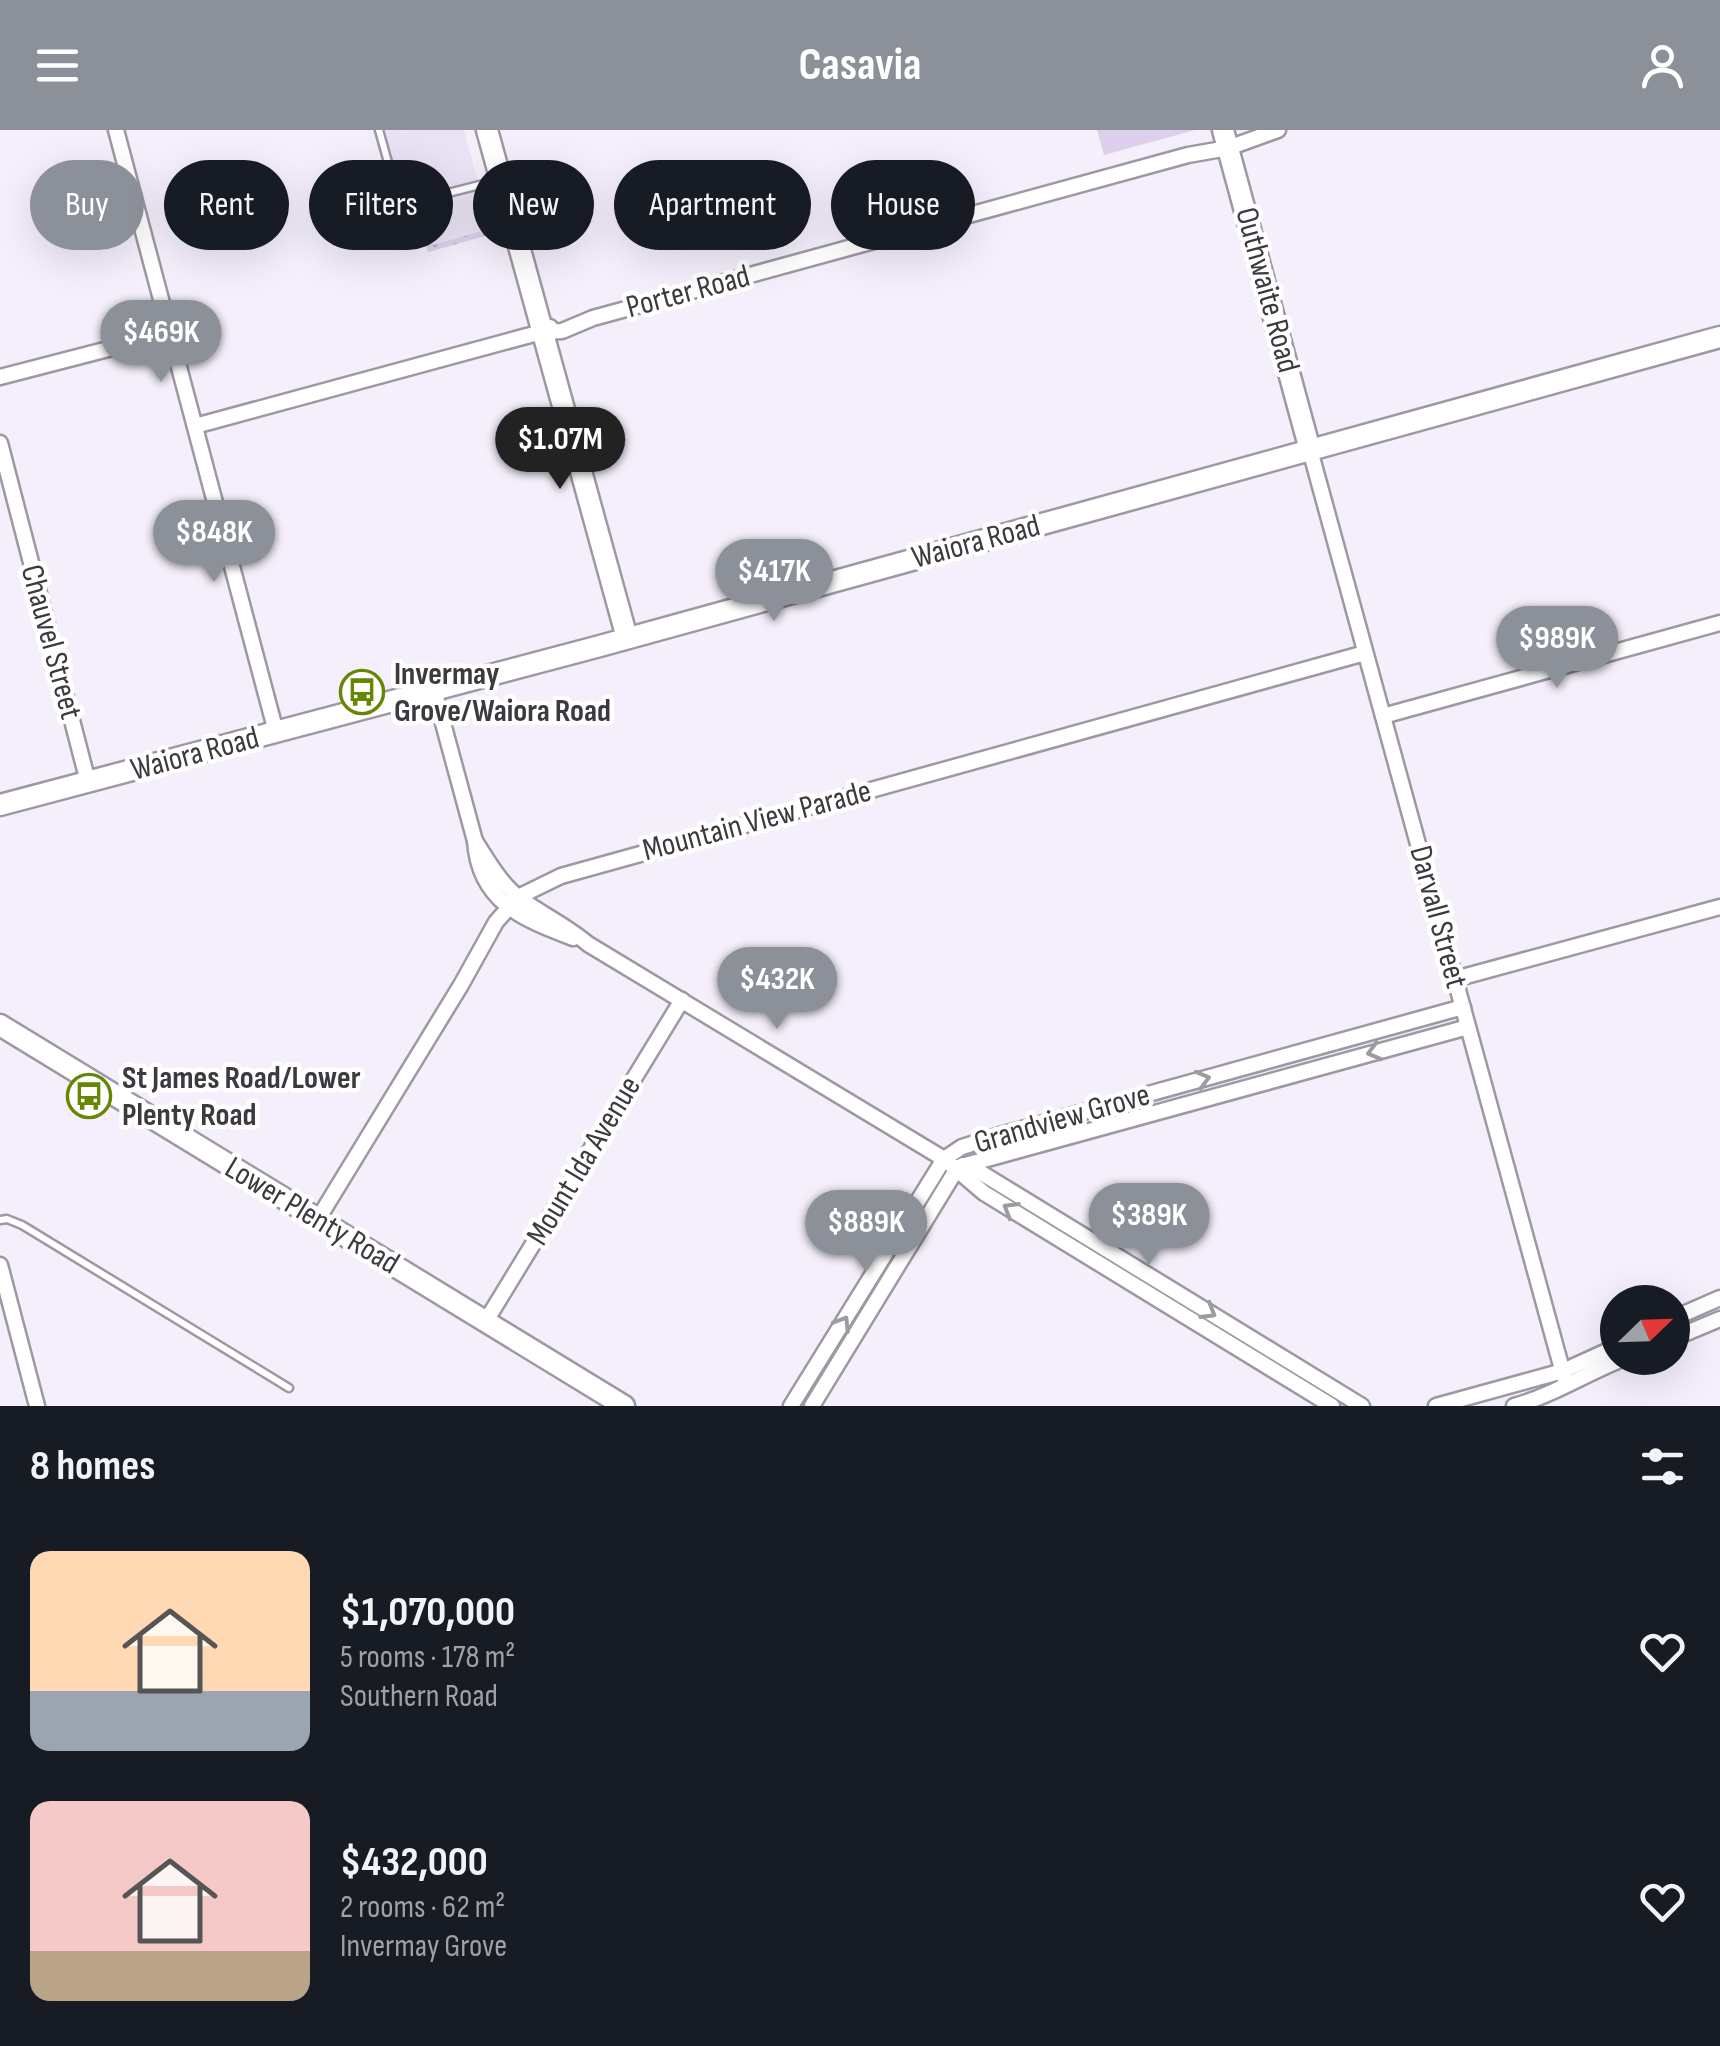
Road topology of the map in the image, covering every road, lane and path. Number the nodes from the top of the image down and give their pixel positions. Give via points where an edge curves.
1 (116, 130) edge
2 (379, 130) edge
3 (487, 130) edge
4 (1275, 131) edge
5 (1226, 139) edge
6 (495, 160) edge
7 (473, 186) edge
8 (519, 250) edge
9 (542, 332) junction
10 (170, 334) junction
11 (1720, 337) edge
12 (0, 377) edge
13 (195, 426) junction
14 (0, 444) edge
15 (1310, 450) junction
16 (1720, 624) edge
17 (627, 638) junction
18 (1366, 652) junction
19 (434, 690) junction
20 (1383, 716) junction
21 (276, 732) junction
22 (88, 782) junction
23 (0, 805) edge
24 (512, 902) junction
25 (1720, 907) edge
26 (1455, 980) junction
27 (682, 1000) junction
28 (1463, 1007) junction
29 (0, 1025) edge
30 (1468, 1027) junction
31 (944, 1159) junction
32 (960, 1168) junction
33 (0, 1220) edge
34 (318, 1220) junction
35 (0, 1265) edge
36 (1720, 1298) edge
37 (1690, 1312) edge
38 (1720, 1318) edge
39 (486, 1321) junction
40 (1690, 1331) edge
41 (1600, 1357) edge
42 (1600, 1366) edge
43 (1565, 1377) junction
44 (288, 1388) dead end
45 (37, 1406) edge
46 (624, 1406) edge
47 (792, 1406) edge
48 (812, 1406) edge
49 (1332, 1406) edge
50 (1362, 1406) edge
51 (1436, 1406) edge
52 (1514, 1406) edge

1 - 10 street
2 - 7 lane via 396,190 409,203
3 - 6 main road
4 - 5 street, Porter Road via 1248,143
5 - 9 street, Porter Road via 1208,153
5 - 15 main road, Outhwaite Road
8 - 9 main road
9 - 13 street, Porter Road
9 - 17 main road
10 - 12 street
10 - 13 street
11 - 15 main road, Waiora Road
13 - 21 street
14 - 22 street, Chauvel Street
15 - 17 main road, Waiora Road
15 - 18 street, Darvall Street
16 - 20 street
17 - 19 main road, Waiora Road
18 - 20 street, Darvall Street
18 - 24 street, Mountain View Parade via 547,880
19 - 21 main road, Waiora Road
19 - 24 street via 481,875 489,889
20 - 26 street, Darvall Street
21 - 22 main road, Waiora Road
22 - 23 main road, Waiora Road
24 - 27 street via 558,920
24 - 34 street
25 - 26 street
26 - 28 street, Darvall Street
27 - 31 street
27 - 39 street, Mount Ida Avenue
28 - 30 street, Darvall Street
31 -> 28 street, Grandview Grove via 1000,1135
29 - 34 main road, Lower Plenty Road
30 -> 32 street, Grandview Grove
30 - 43 street, Darvall Street
31 - 32 street
47 -> 31 street, Grandview Grove
32 - 48 street, Grandview Grove
49 -> 32 street via 984,1193
32 -> 50 street via 976,1168
33 - 44 lane via 22,1225
34 - 39 main road, Lower Plenty Road
35 - 45 street
36 - 37 street
38 - 40 street
39 - 46 main road, Lower Plenty Road
41 - 43 street
42 - 43 street
43 - 51 street
43 - 52 street via 1536,1400

